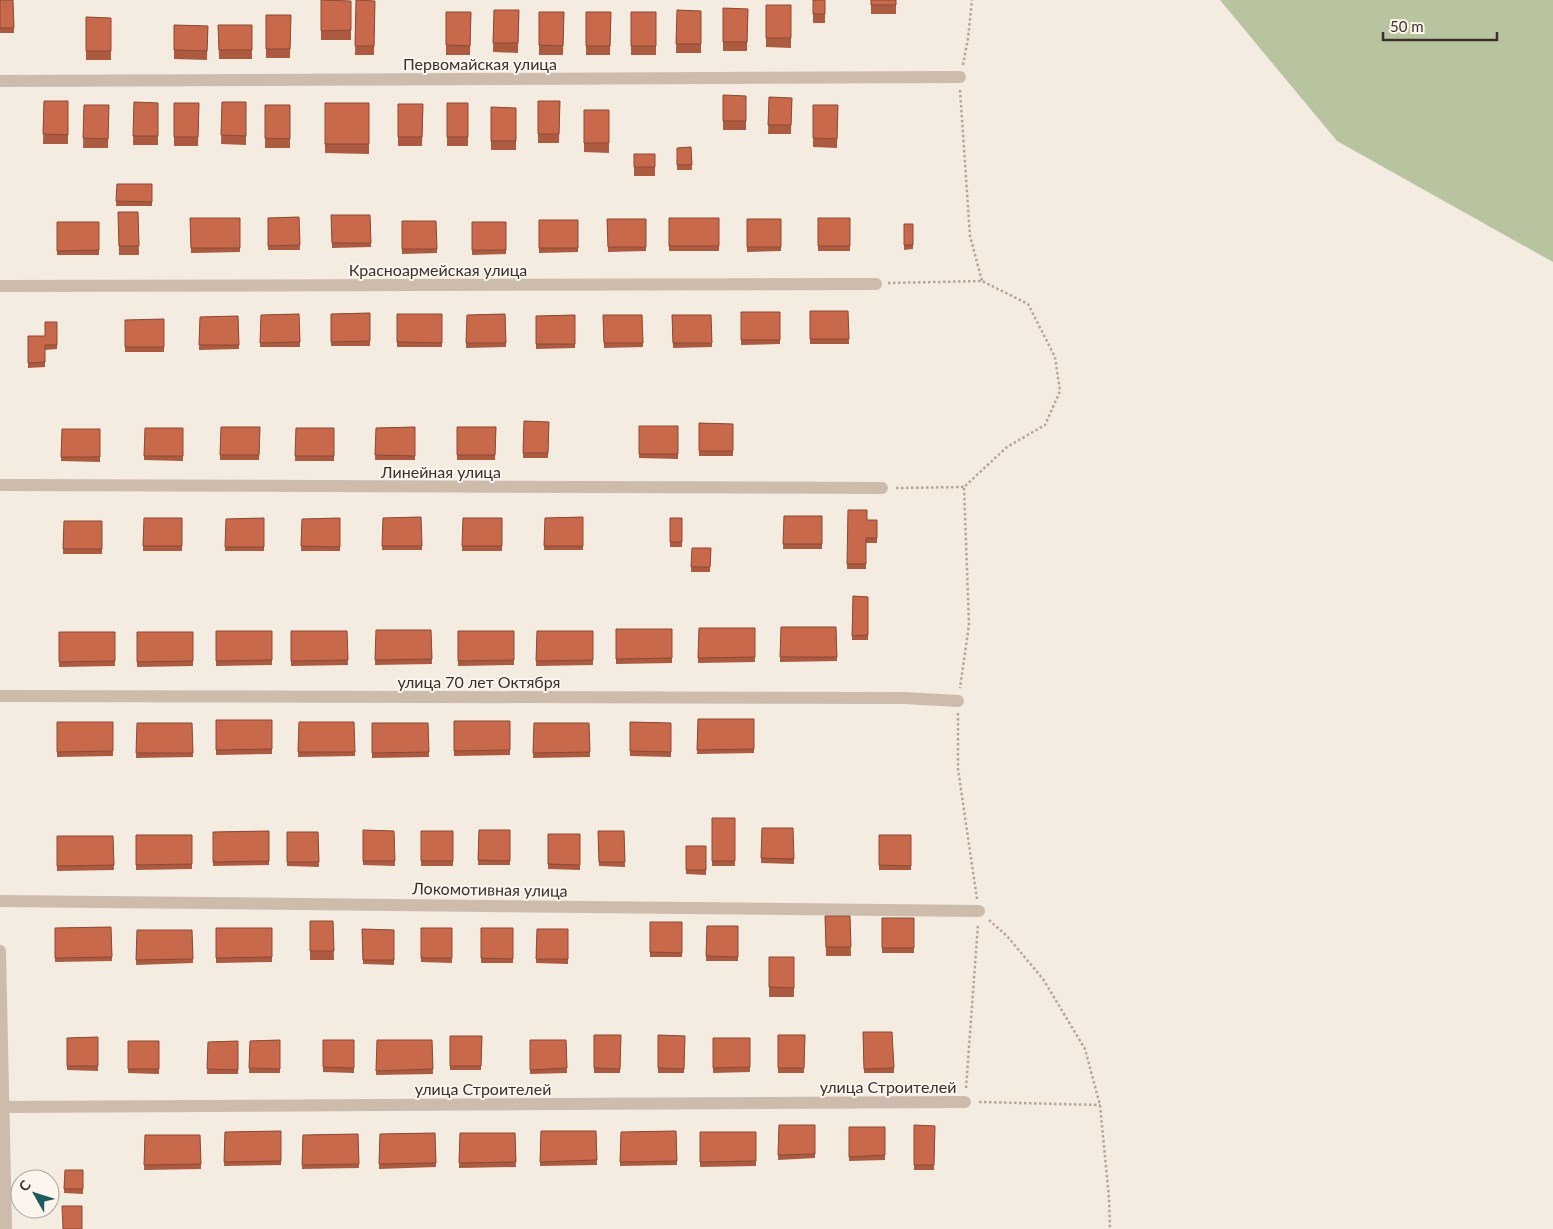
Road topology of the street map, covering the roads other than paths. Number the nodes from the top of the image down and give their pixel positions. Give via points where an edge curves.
1 (960, 77) road end
2 (0, 81) edge
3 (876, 284) road end
4 (0, 286) edge
5 (0, 485) edge
6 (882, 488) road end
7 (0, 696) edge
8 (958, 701) road end
9 (0, 901) edge
10 (979, 911) road end
11 (0, 951) edge
12 (965, 1102) road end
13 (2, 1107) edge
14 (6, 1229) edge

1 - 2 street, Первомайская улица
3 - 4 street, Красноармейская улица
5 - 6 street, Линейная улица
7 - 8 street, улица 70 лет Октября via 895,698
9 - 10 street, Локомотивная улица
11 - 13 street
12 - 13 street, улица Строителей
13 - 14 street

